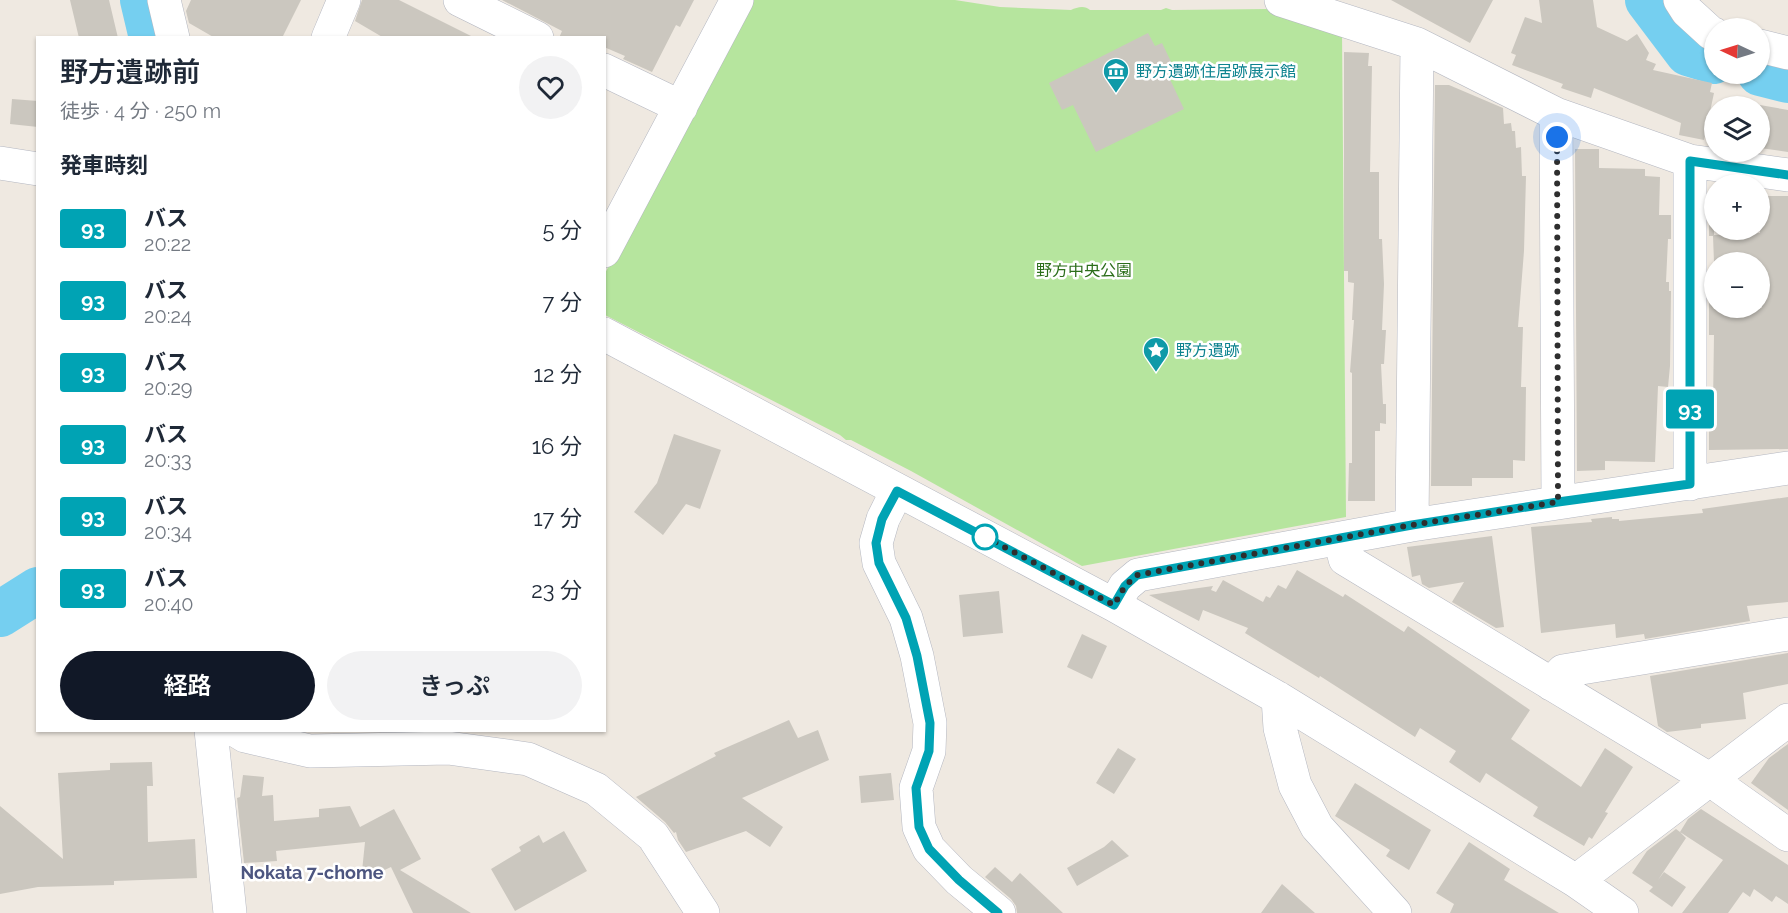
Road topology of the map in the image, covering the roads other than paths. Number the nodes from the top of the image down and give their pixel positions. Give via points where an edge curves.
1 (164, 0) edge
2 (344, 0) edge
3 (460, 0) edge
4 (737, 0) edge
5 (1281, 0) edge
6 (1680, 0) edge
7 (1704, 27) edge
8 (173, 36) edge
9 (329, 36) edge
10 (533, 36) edge
11 (1418, 44) junction
12 (1770, 48) edge
13 (1788, 53) edge
14 (606, 71) edge
15 (681, 107) junction
16 (1556, 114) junction
17 (1690, 161) junction
18 (0, 163) edge
19 (36, 169) edge
20 (1788, 175) edge
21 (612, 219) edge
22 (606, 243) edge
23 (606, 335) edge
24 (1788, 468) edge
25 (1690, 484) junction
26 (897, 491) junction
27 (1558, 502) junction
28 (1412, 525) junction
29 (1340, 539) junction
30 (1114, 605) junction
31 (1788, 634) edge
32 (1551, 684) junction
33 (1278, 698) junction
34 (1788, 720) edge
35 (211, 732) edge
36 (239, 732) edge
37 (1709, 779) junction
38 (1788, 835) edge
39 (1576, 881) junction
40 (230, 913) edge
41 (704, 913) edge
42 (999, 913) edge
43 (1395, 913) edge
44 (1622, 913) edge

1 - 8 street
2 - 9 street
3 - 10 street
4 - 15 street
5 - 11 street
6 - 7 street
11 - 16 street
11 - 28 street
12 - 13 street
14 - 15 street
15 - 21 street
16 - 17 street
16 - 27 street
17 - 20 street
17 - 25 street
18 - 19 street
21 - 22 street
23 - 26 street
24 - 25 street
25 - 27 street
26 - 30 street
26 - 42 street via 882,519 876,543 879,563 906,618 930,723 929,751 916,788 919,827 929,849
27 - 28 street
28 - 29 street
29 - 30 street via 1137,575
29 - 32 street via 1345,558
30 - 33 street
31 - 32 street via 1563,671
32 - 37 street
33 - 39 street
33 - 43 street via 1280,728 1295,785 1317,827
34 - 37 street
35 - 40 street
36 - 41 street via 310,751 448,748 528,759 596,789 653,836
37 - 38 street
37 - 39 street
39 - 44 street

